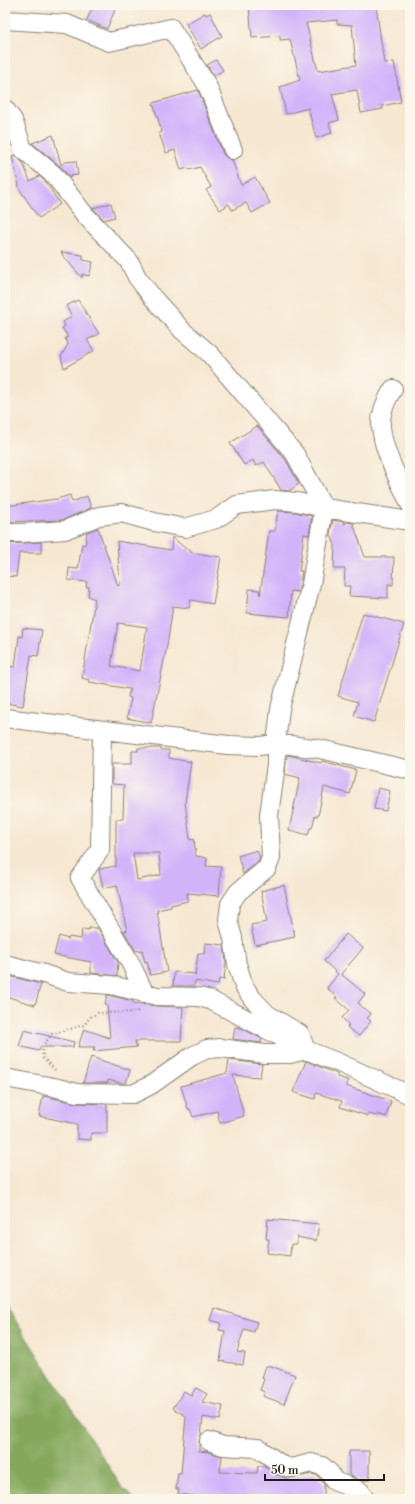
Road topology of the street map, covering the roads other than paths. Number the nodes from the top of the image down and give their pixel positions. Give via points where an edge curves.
1 (5, 20) edge
2 (5, 109) edge
3 (233, 150) dead end
4 (393, 389) dead end
5 (410, 504) edge
6 (324, 508) junction
7 (410, 520) edge
8 (5, 533) edge
9 (5, 718) edge
10 (102, 730) junction
11 (276, 742) junction
12 (410, 770) edge
13 (5, 964) edge
14 (145, 994) junction
15 (306, 1050) junction
16 (5, 1078) edge
17 (410, 1095) edge
18 (209, 1441) dead end
19 (366, 1499) edge

1 - 3 street via 67,24 109,42 170,28 207,85
2 - 6 street via 13,120 23,149 54,175 85,215 129,261 153,298 183,331 210,354 295,454
4 - 5 street via 386,401 381,427 388,456
6 - 7 street
6 - 8 street via 275,500 237,505 216,519 184,528 122,513 99,516 66,530
6 - 11 street via 311,584 280,708
9 - 10 street
10 - 11 street via 228,745 261,746
10 - 14 street via 100,850 80,878 130,962
11 - 12 street via 320,749
11 - 15 street via 276,765 269,815 271,858 267,868 238,892 230,904 228,920 244,986 267,1014 300,1034
13 - 14 street via 68,982 111,985
14 - 15 street via 210,1000
15 - 16 street via 290,1054 264,1054 221,1048 207,1049 192,1056 151,1086 133,1094 77,1093 54,1086
15 - 17 street
18 - 19 street via 223,1446 258,1448 289,1468 311,1463 322,1466 334,1481 360,1491

